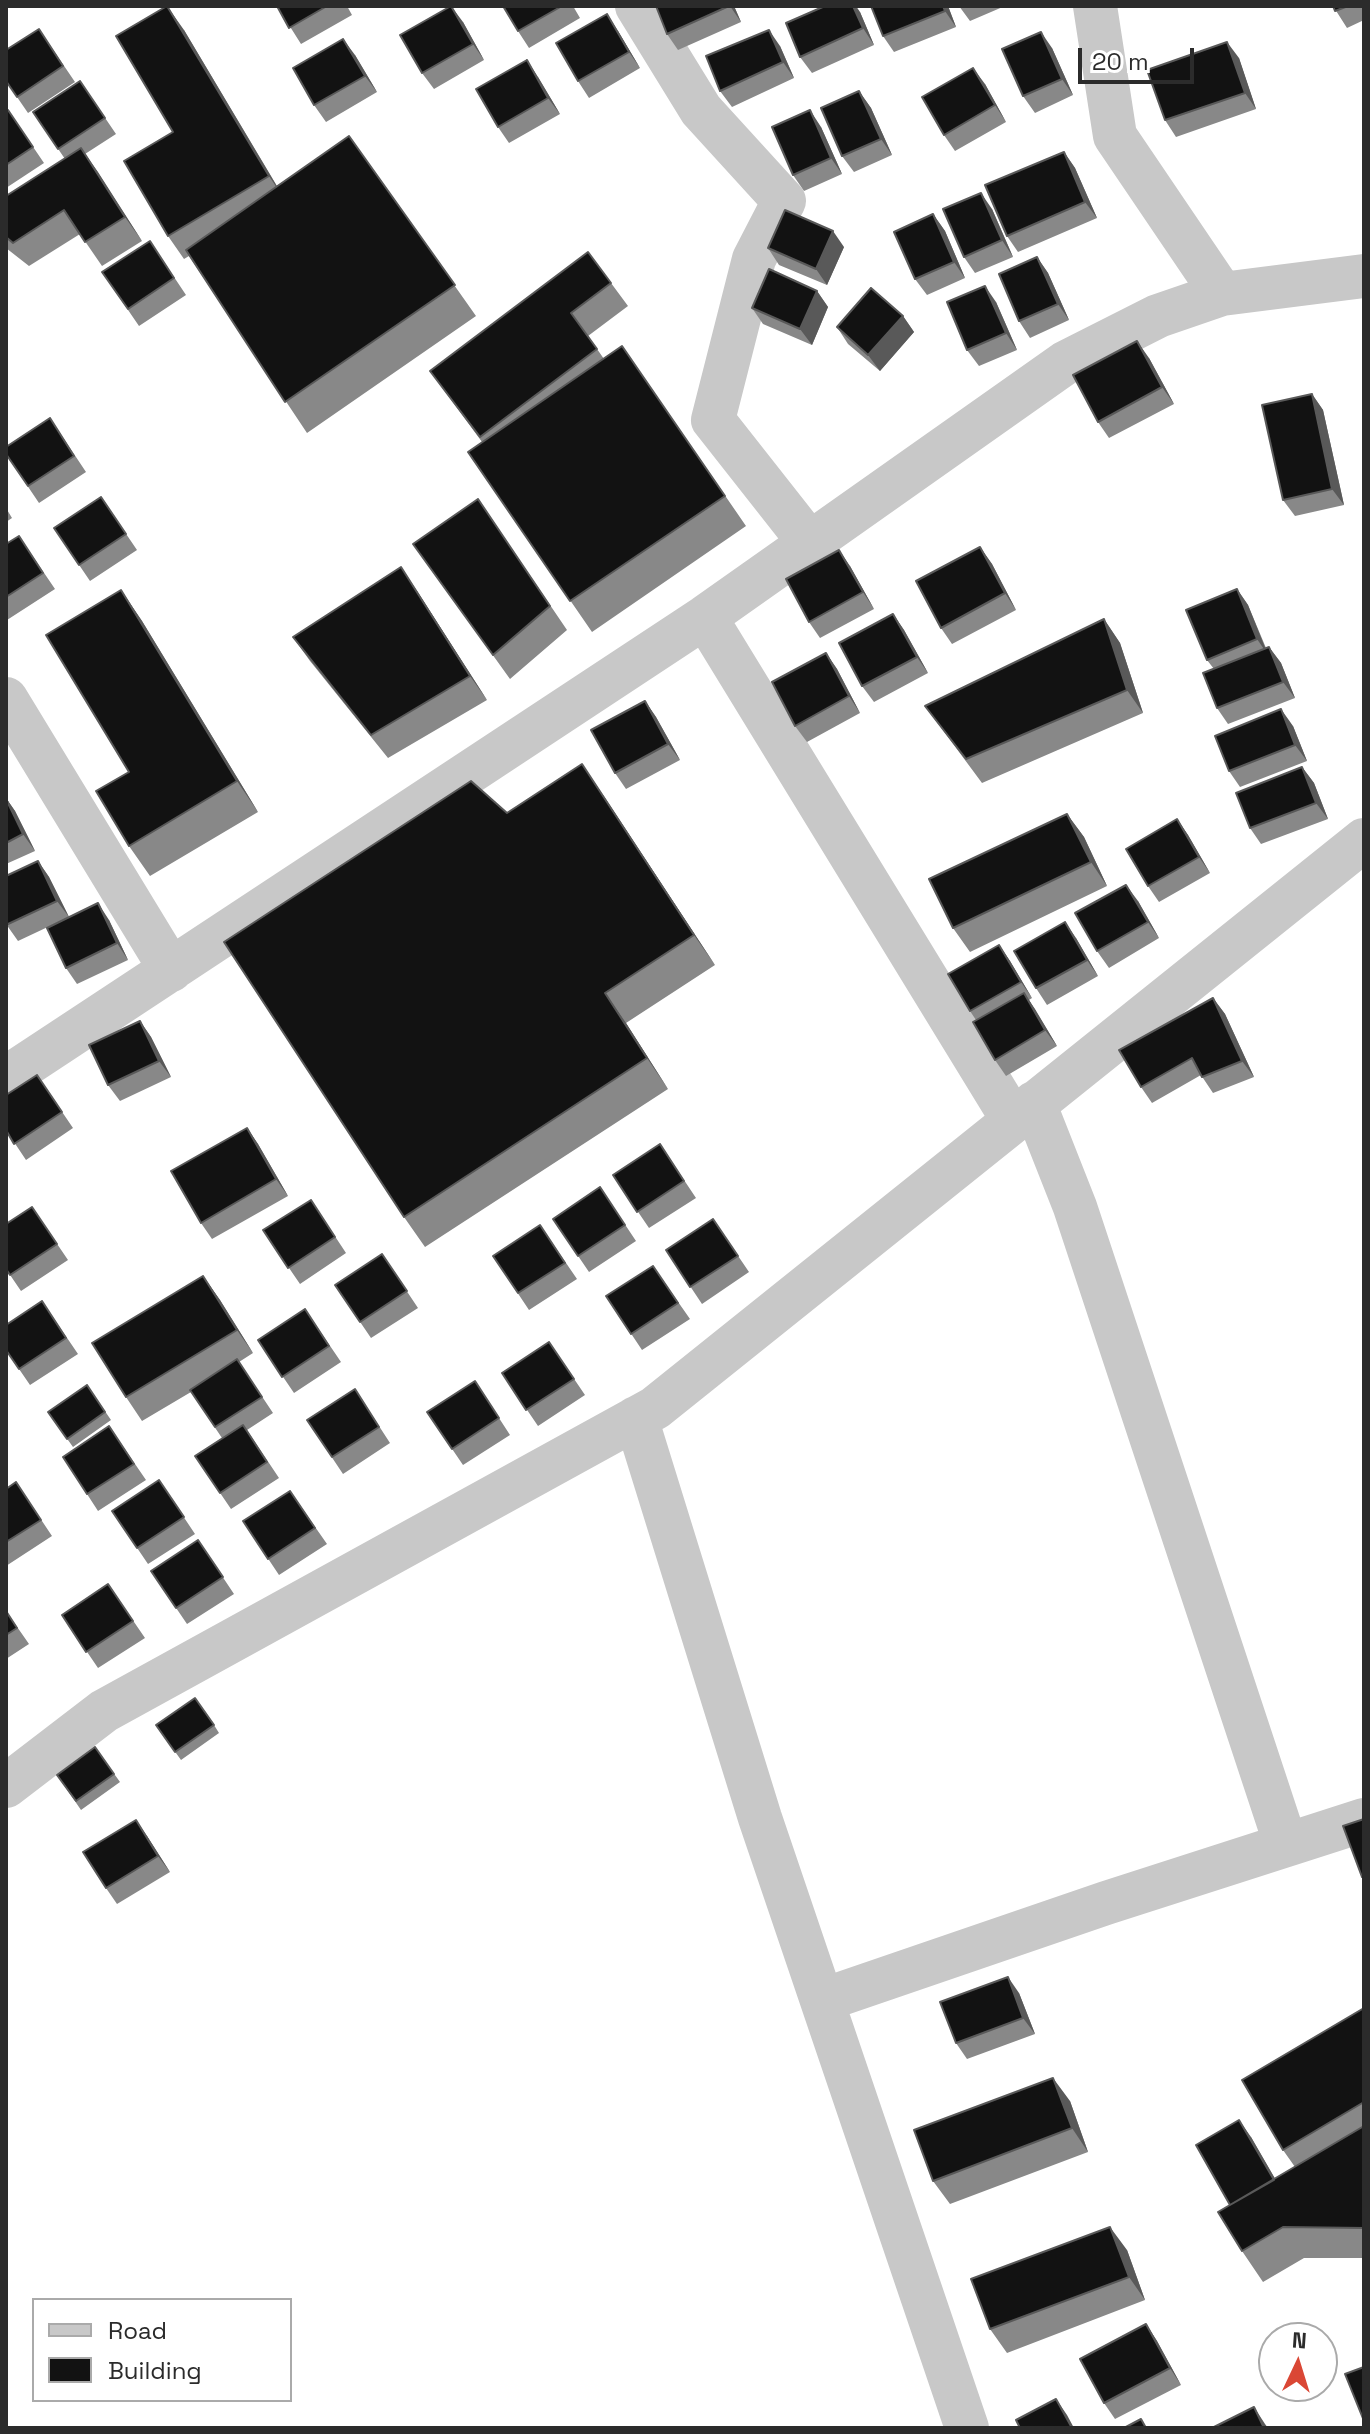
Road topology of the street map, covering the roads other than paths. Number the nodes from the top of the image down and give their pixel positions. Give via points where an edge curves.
1 (637, 6) edge
2 (1095, 6) edge
3 (1364, 276) edge
4 (1222, 294) junction
5 (809, 542) junction
6 (705, 617) junction
7 (6, 699) edge
8 (1364, 840) edge
9 (171, 970) junction
10 (6, 1078) edge
11 (1023, 1111) junction
12 (636, 1418) junction
13 (6, 1786) edge
14 (1364, 1820) edge
15 (1286, 1845) junction
16 (823, 2000) junction
17 (967, 2428) edge

1 - 5 street via 701,110 784,201 754,259 713,420
2 - 4 street via 1115,136
3 - 4 street
4 - 5 street via 1158,316 1065,363
5 - 6 street
6 - 9 street
6 - 11 street
7 - 9 street
8 - 11 street
9 - 10 street
11 - 12 street
11 - 15 street via 1075,1207
12 - 13 street via 104,1711
12 - 16 street via 760,1818
14 - 15 street
15 - 16 street
16 - 17 street

